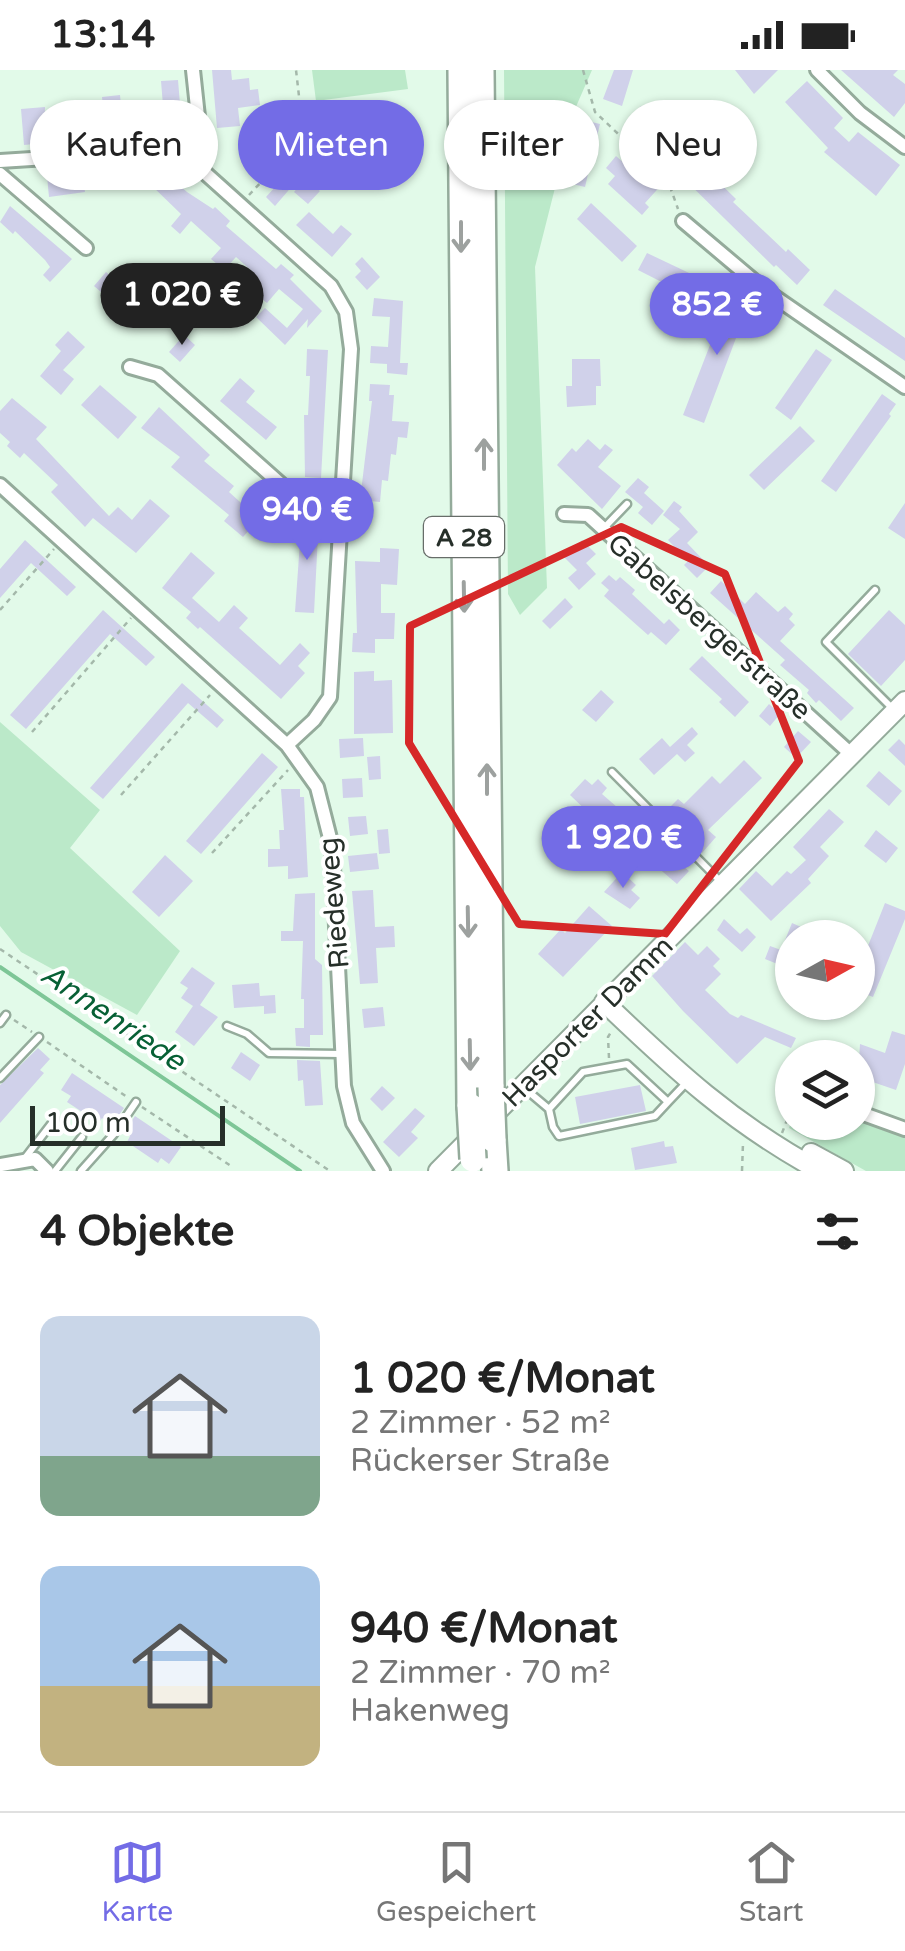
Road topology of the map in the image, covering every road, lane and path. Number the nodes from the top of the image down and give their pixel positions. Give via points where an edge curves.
1 (193, 70) edge
2 (296, 70) edge
3 (460, 70) edge
4 (481, 70) edge
5 (583, 70) edge
6 (817, 70) edge
7 (196, 100) edge
8 (905, 147) edge
9 (30, 159) edge
10 (0, 161) edge
11 (0, 174) edge
12 (218, 182) edge
13 (242, 204) junction
14 (682, 221) joint
15 (86, 248) dead end
16 (130, 367) dead end
17 (905, 387) edge
18 (0, 484) edge
19 (343, 499) junction
20 (627, 504) dead end
21 (564, 514) dead end
22 (603, 529) junction
23 (62, 541) junction
24 (875, 590) dead end
25 (0, 610) edge
26 (139, 610) junction
27 (220, 683) junction
28 (900, 706) edge
29 (32, 732) dead end
30 (288, 745) junction
31 (851, 754) junction
32 (299, 758) junction
33 (612, 772) dead end
34 (121, 795) dead end
35 (212, 852) dead end
36 (723, 884) junction
37 (0, 950) edge
38 (604, 1002) junction
39 (6, 1015) joint
40 (621, 1019) junction
41 (0, 1024) edge
42 (228, 1026) dead end
43 (39, 1037) junction
44 (343, 1054) junction
45 (609, 1067) junction
46 (0, 1078) edge
47 (687, 1082) junction
48 (522, 1086) junction
49 (136, 1102) junction
50 (668, 1102) junction
51 (549, 1109) junction
52 (875, 1118) edge
53 (55, 1119) dead end
54 (751, 1128) junction
55 (905, 1128) edge
56 (775, 1134) edge
57 (82, 1137) dead end
58 (788, 1140) edge
59 (23, 1161) junction
60 (0, 1164) edge
61 (230, 1166) dead end
62 (481, 1167) edge
63 (10, 1171) edge
64 (51, 1171) edge
65 (81, 1171) edge
66 (330, 1171) edge
67 (383, 1171) edge
68 (438, 1171) edge
69 (742, 1171) edge
70 (820, 1171) edge
71 (844, 1171) edge

1 - 7 street
2 - 13 path via 303,131
3 -> 62 highway, A 28, bridge via 470,1106
62 -> 4 highway, A 28, bridge via 493,1139
5 - 14 path via 596,112 668,181
6 - 8 street
9 - 10 street
11 - 15 street
12 - 13 street
13 - 19 street via 331,286 346,312 351,349
14 - 17 street via 766,290
16 - 19 street via 158,375 284,488
18 - 23 street, Riedeweg
19 - 30 street via 330,697
20 - 22 lane
21 - 22 street, Gabelsbergerstraße via 588,515
22 - 31 street, Gabelsbergerstraße
23 - 25 path
23 - 26 street, Riedeweg
24 - 28 lane via 826,642
26 - 27 street, Riedeweg
26 - 29 path
27 - 30 street, Riedeweg
27 - 34 path
28 - 31 main road, Hasporter Damm
30 - 32 street, Riedeweg
31 - 36 main road, Hasporter Damm
32 - 35 path
32 - 44 street, Riedeweg via 318,787 332,846
33 - 36 lane
36 - 38 main road, Hasporter Damm
37 - 66 path
38 - 40 main road
38 - 48 main road, Hasporter Damm
39 - 41 lane
39 - 43 path
40 - 45 path via 608,1037
40 - 47 main road
42 - 44 lane via 278,1055
43 - 46 lane
43 - 49 path
44 - 67 street, Riedeweg via 353,1123
45 - 50 lane via 628,1064
45 - 51 lane via 582,1072
47 - 50 lane
47 - 54 main road
48 - 51 lane
48 - 68 main road, Hasporter Damm
49 - 61 path
49 - 65 lane
50 - 51 lane via 655,1116 559,1136
52 - 55 street
53 - 59 lane
54 - 56 main road
54 - 69 path via 742,1145
54 - 70 main road
57 - 64 lane
58 - 71 main road
59 - 60 street
59 - 64 street via 35,1159
60 - 63 street

